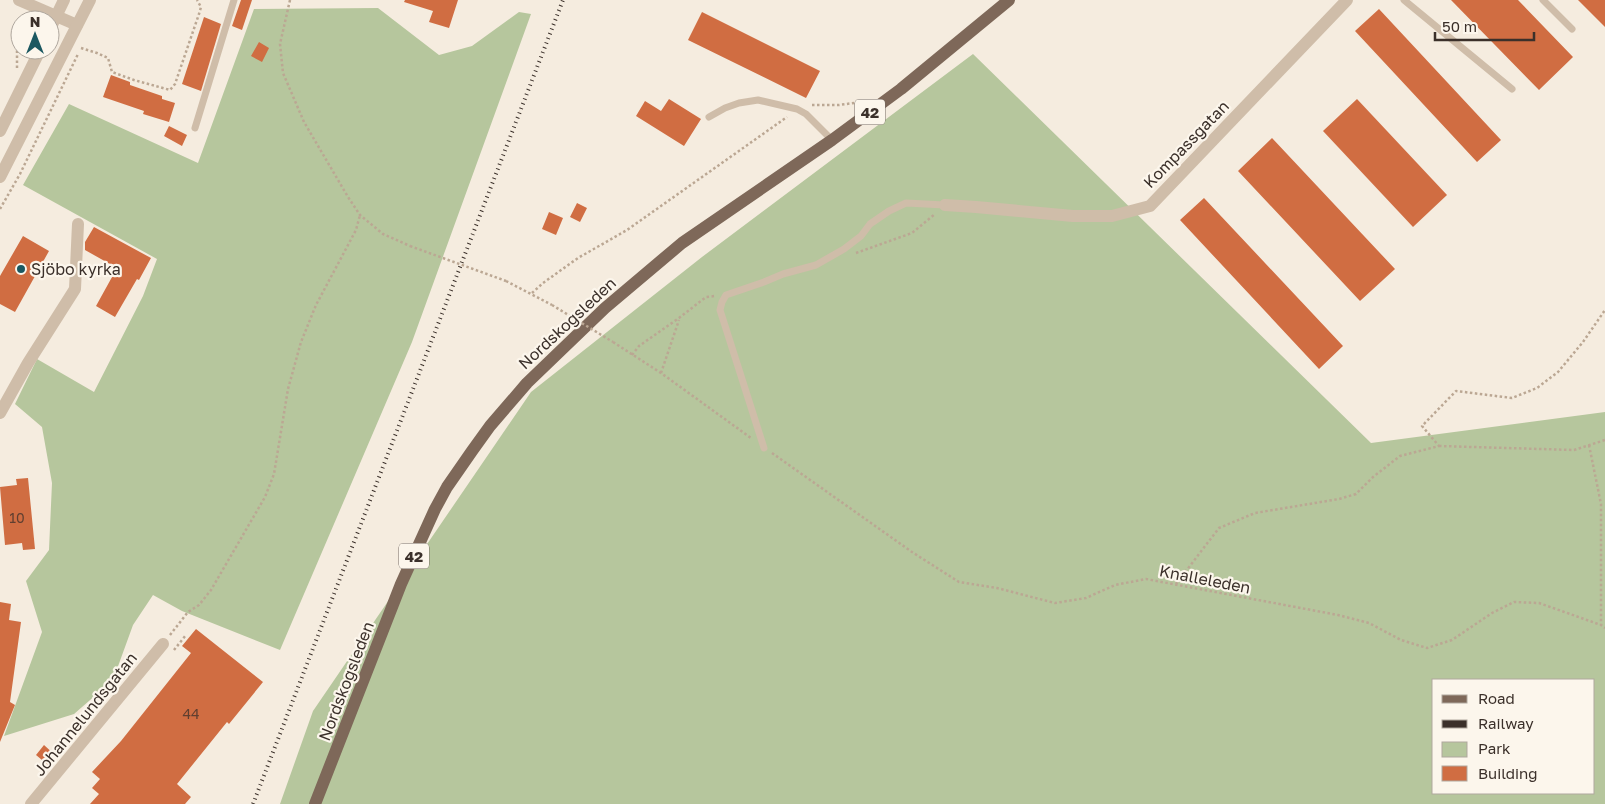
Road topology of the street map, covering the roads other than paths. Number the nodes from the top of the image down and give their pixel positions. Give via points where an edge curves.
1 (19, 0) edge
2 (90, 0) edge
3 (234, 0) edge
4 (1009, 0) edge
5 (1347, 0) edge
6 (1404, 0) edge
7 (1543, 0) edge
8 (42, 10) edge
9 (60, 18) edge
10 (77, 25) junction
11 (1572, 30) dead end
12 (35, 60) edge
13 (1512, 90) dead end
14 (710, 117) dead end
15 (194, 128) dead end
16 (0, 131) edge
17 (832, 140) junction
18 (0, 177) edge
19 (945, 205) joint
20 (78, 224) dead end
21 (0, 414) edge
22 (764, 448) road end
23 (163, 644) road end
24 (31, 804) edge
25 (315, 804) edge

1 - 8 street
2 - 10 street
3 - 15 lane
4 - 17 main road, Nordskogsleden / 42 via 901,89
5 - 19 street, Kompassgatan via 1150,206 1112,216 1073,216
6 - 13 lane
7 - 11 lane
9 - 10 street
10 - 18 street
12 - 16 street
14 - 17 lane via 739,103 758,100 797,109
17 - 25 main road, Nordskogsleden / 42 via 724,213 645,273 527,383 490,426 447,486 435,509 401,584
19 - 22 lane via 906,203 870,224 844,249 816,265 726,295 720,310
20 - 21 street via 75,289
23 - 24 street, Johannelundsgatan

